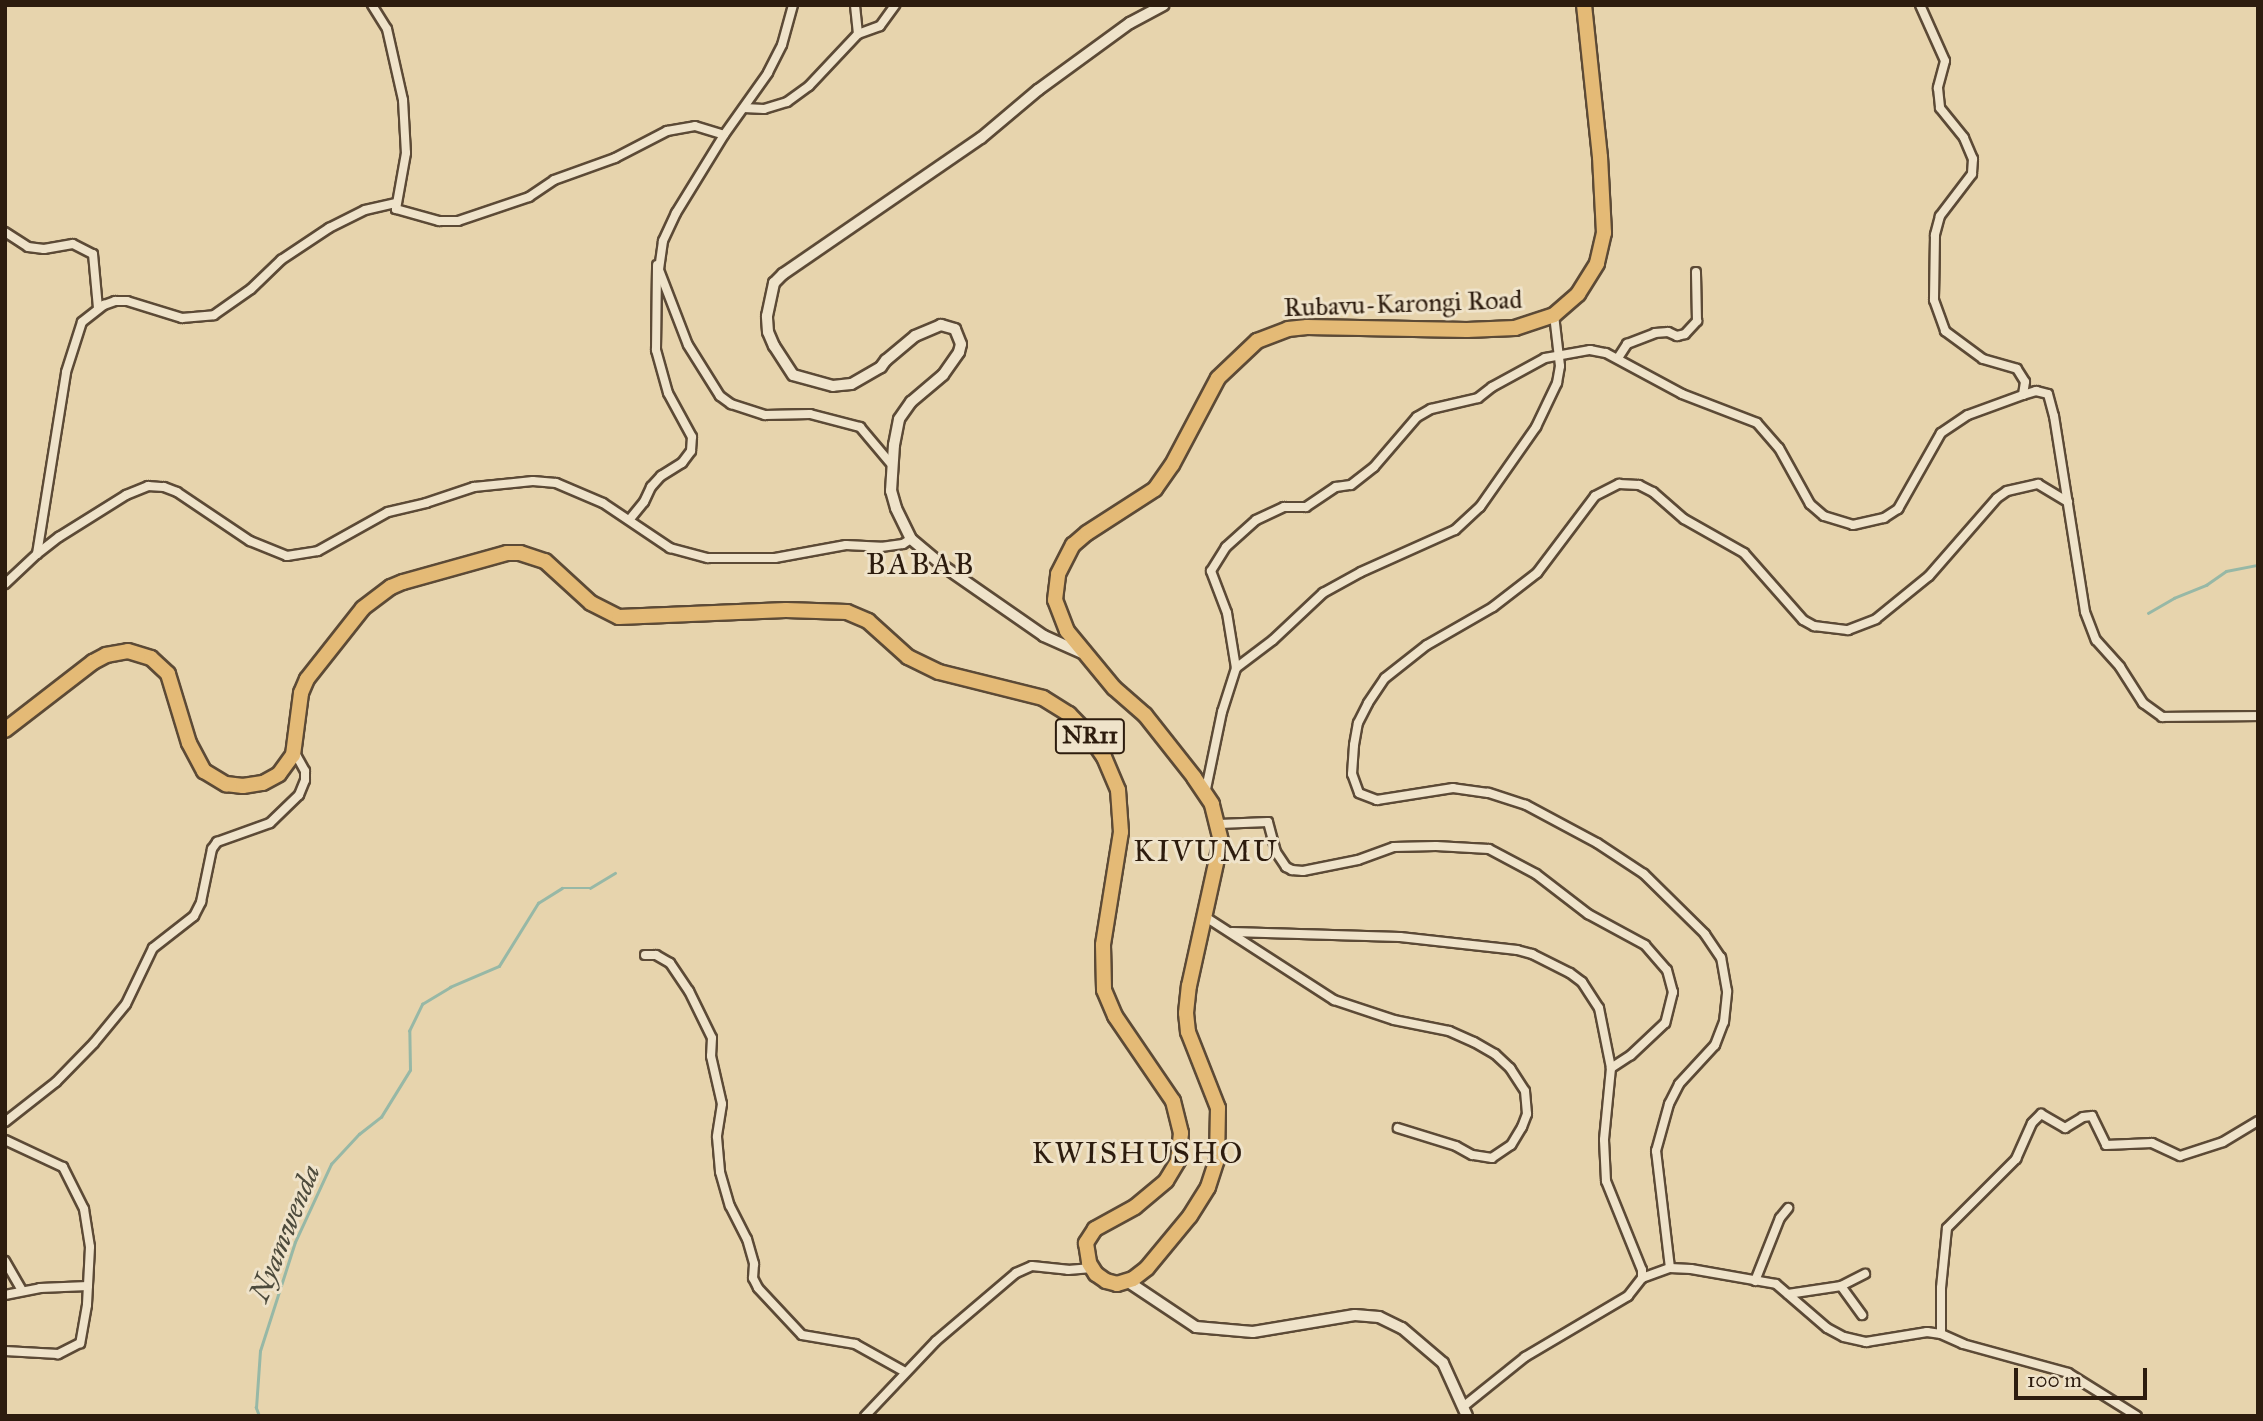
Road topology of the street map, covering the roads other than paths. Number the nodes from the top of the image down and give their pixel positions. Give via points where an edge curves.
1 (372, 5) edge
2 (793, 5) edge
3 (855, 5) edge
4 (895, 5) edge
5 (1164, 5) edge
6 (1584, 5) edge
7 (1920, 5) edge
8 (858, 34) junction
9 (744, 108) junction
10 (724, 135) junction
11 (396, 203) junction
12 (5, 232) edge
13 (658, 259) junction
14 (1696, 272) dead end
15 (98, 308) junction
16 (1554, 315) junction
17 (1559, 358) junction
18 (1618, 358) junction
19 (2023, 395) junction
20 (893, 466) junction
21 (2068, 502) junction
22 (630, 519) junction
23 (911, 539) junction
24 (37, 554) junction
25 (5, 584) edge
26 (1082, 653) junction
27 (1236, 668) junction
28 (2258, 716) edge
29 (5, 730) edge
30 (294, 751) junction
31 (1205, 794) junction
32 (1219, 824) junction
33 (1204, 916) junction
34 (1232, 932) junction
35 (645, 955) dead end
36 (1611, 1068) junction
37 (2258, 1121) edge
38 (5, 1122) edge
39 (1398, 1128) dead end
40 (5, 1140) edge
41 (1788, 1208) dead end
42 (5, 1261) edge
43 (1092, 1268) junction
44 (1670, 1268) junction
45 (1865, 1274) dead end
46 (1642, 1278) junction
47 (1755, 1281) junction
48 (1127, 1282) junction
49 (88, 1286) junction
50 (1840, 1286) junction
51 (22, 1290) junction
52 (1788, 1294) junction
53 (5, 1295) edge
54 (1862, 1315) dead end
55 (1941, 1334) junction
56 (5, 1351) edge
57 (905, 1373) junction
58 (1466, 1411) edge
59 (865, 1416) edge
60 (2137, 1416) edge

1 - 11 street via 387,29 402,100 407,153
2 - 9 street via 782,44
3 - 8 street
4 - 8 street via 880,26
5 - 20 main road via 1130,23 981,138 860,218 774,283 768,332 793,375 802,379 833,386 851,383 881,368 915,335 941,325 949,325 959,334 959,352 899,419
6 - 16 highway, Rubavu-Karongi Road / NR11 via 1604,233 1588,279
7 - 19 street via 1945,61 1938,88 1940,108 1964,138 1973,159 1972,174 1940,216 1935,235 1934,300 1945,331 1983,359 2017,369 2025,382
8 - 9 street via 809,86 787,102 764,109
9 - 10 street
10 - 11 street via 695,126 667,131 615,158 554,180 529,197 458,221 414,215 396,209
10 - 13 street via 676,213
11 - 15 street via 365,210 329,228 214,315 182,318 127,301
12 - 15 street via 28,247 74,244 93,254
13 - 20 street via 688,345 720,396 765,415 810,414 860,427
13 - 22 street via 654,280 656,350 668,393 692,437 691,450 651,487
14 - 18 street via 1697,321 1685,334 1656,333 1627,344
15 - 24 street via 82,322 69,358
16 - 17 street
16 - 26 highway, Rubavu-Karongi Road / NR11 via 1515,328 1307,327 1257,341 1218,378 1155,489 1087,533 1065,558 1055,600
17 - 18 street via 1590,350
17 - 27 street via 1557,383 1536,427 1493,492 1467,520 1440,538 1323,593
17 - 27 street via 1536,362 1478,398 1431,409 1417,417 1351,485 1336,487 1306,507 1284,507 1256,520 1230,543 1211,571 1227,613
18 - 19 street via 1682,394 1757,423 1779,448 1810,503 1824,516 1853,525 1898,509 1941,433 1968,415
19 - 21 street via 2044,391 2051,401
20 - 23 main road via 891,491
21 - 28 street via 2085,612 2096,639 2143,703 2162,717
21 - 44 street via 2038,484 2007,491 1929,576 1876,619 1848,630 1803,620 1744,553 1684,519 1653,492 1639,485 1607,487 1595,496 1537,573 1493,607 1427,645 1385,678 1368,703 1354,745 1353,774 1359,793 1377,800 1453,788 1526,805 1644,874 1705,934 1721,958 1727,991 1724,1022 1715,1045 1679,1084 1668,1104 1656,1151
22 - 23 street via 670,548 708,558 775,558 846,545 903,544
22 - 24 street via 556,483 498,482 388,512 318,551 287,556 250,541 177,492 148,486 126,495
23 - 26 main road via 1044,636
24 - 25 street
26 - 31 highway, Rubavu-Karongi Road / NR11 via 1145,715
27 - 31 street
29 - 30 highway via 93,662 128,651 151,657 168,674 194,756 216,780 243,786 263,783 288,766
30 - 38 street via 304,771 299,795 270,823 217,842 194,916 153,948 126,1004 94,1043 56,1082
30 - 43 highway, NR11 via 307,679 363,608 403,582 508,553 545,561 591,603 619,617 848,612 868,621 924,666 950,677 1035,695 1069,714 1104,757 1120,802 1121,832 1103,945 1104,990 1115,1016 1173,1101 1181,1133 1178,1161 1158,1190 1090,1235 1086,1252
31 - 32 highway, Rubavu-Karongi Road / NR11
32 - 33 highway, Rubavu-Karongi Road / NR11 via 1221,841
32 - 36 street via 1268,822 1276,852 1292,870 1358,860 1394,847 1436,846 1489,849 1536,874 1588,915 1645,945 1667,970 1673,992 1665,1023
33 - 34 street
33 - 48 highway, Rubavu-Karongi Road / NR11 via 1186,1023 1219,1108 1217,1160 1208,1187 1190,1216 1147,1268
34 - 36 street via 1400,937 1532,954 1570,973 1590,993 1605,1031
34 - 39 street via 1334,1000 1474,1042 1510,1068 1525,1091 1527,1114 1522,1127 1511,1145 1492,1158
35 - 57 street via 670,963 712,1038 710,1056 722,1104 717,1137 720,1171 730,1206 747,1239 758,1288 802,1335 855,1344
36 - 46 street via 1604,1140 1606,1181
37 - 55 street via 2222,1142 2180,1156 2152,1143 2105,1145 2092,1116 2065,1128 2041,1114 2016,1159 1947,1228
40 - 49 street via 63,1167 70,1178 88,1226
41 - 47 street
42 - 51 street
43 - 48 highway via 1106,1281
43 - 57 street via 1023,1269 948,1330
44 - 46 street
44 - 47 street
45 - 50 street
46 - 58 street via 1628,1296 1525,1357
47 - 52 street via 1776,1284
48 - 58 main road via 1196,1328 1253,1332 1355,1315 1379,1317 1402,1328 1443,1363
49 - 51 street
49 - 56 street via 85,1329 75,1347 48,1355
50 - 52 street
50 - 54 street
51 - 53 street
52 - 55 street via 1844,1337 1875,1342 1927,1332
55 - 60 street via 2068,1373
57 - 59 street

